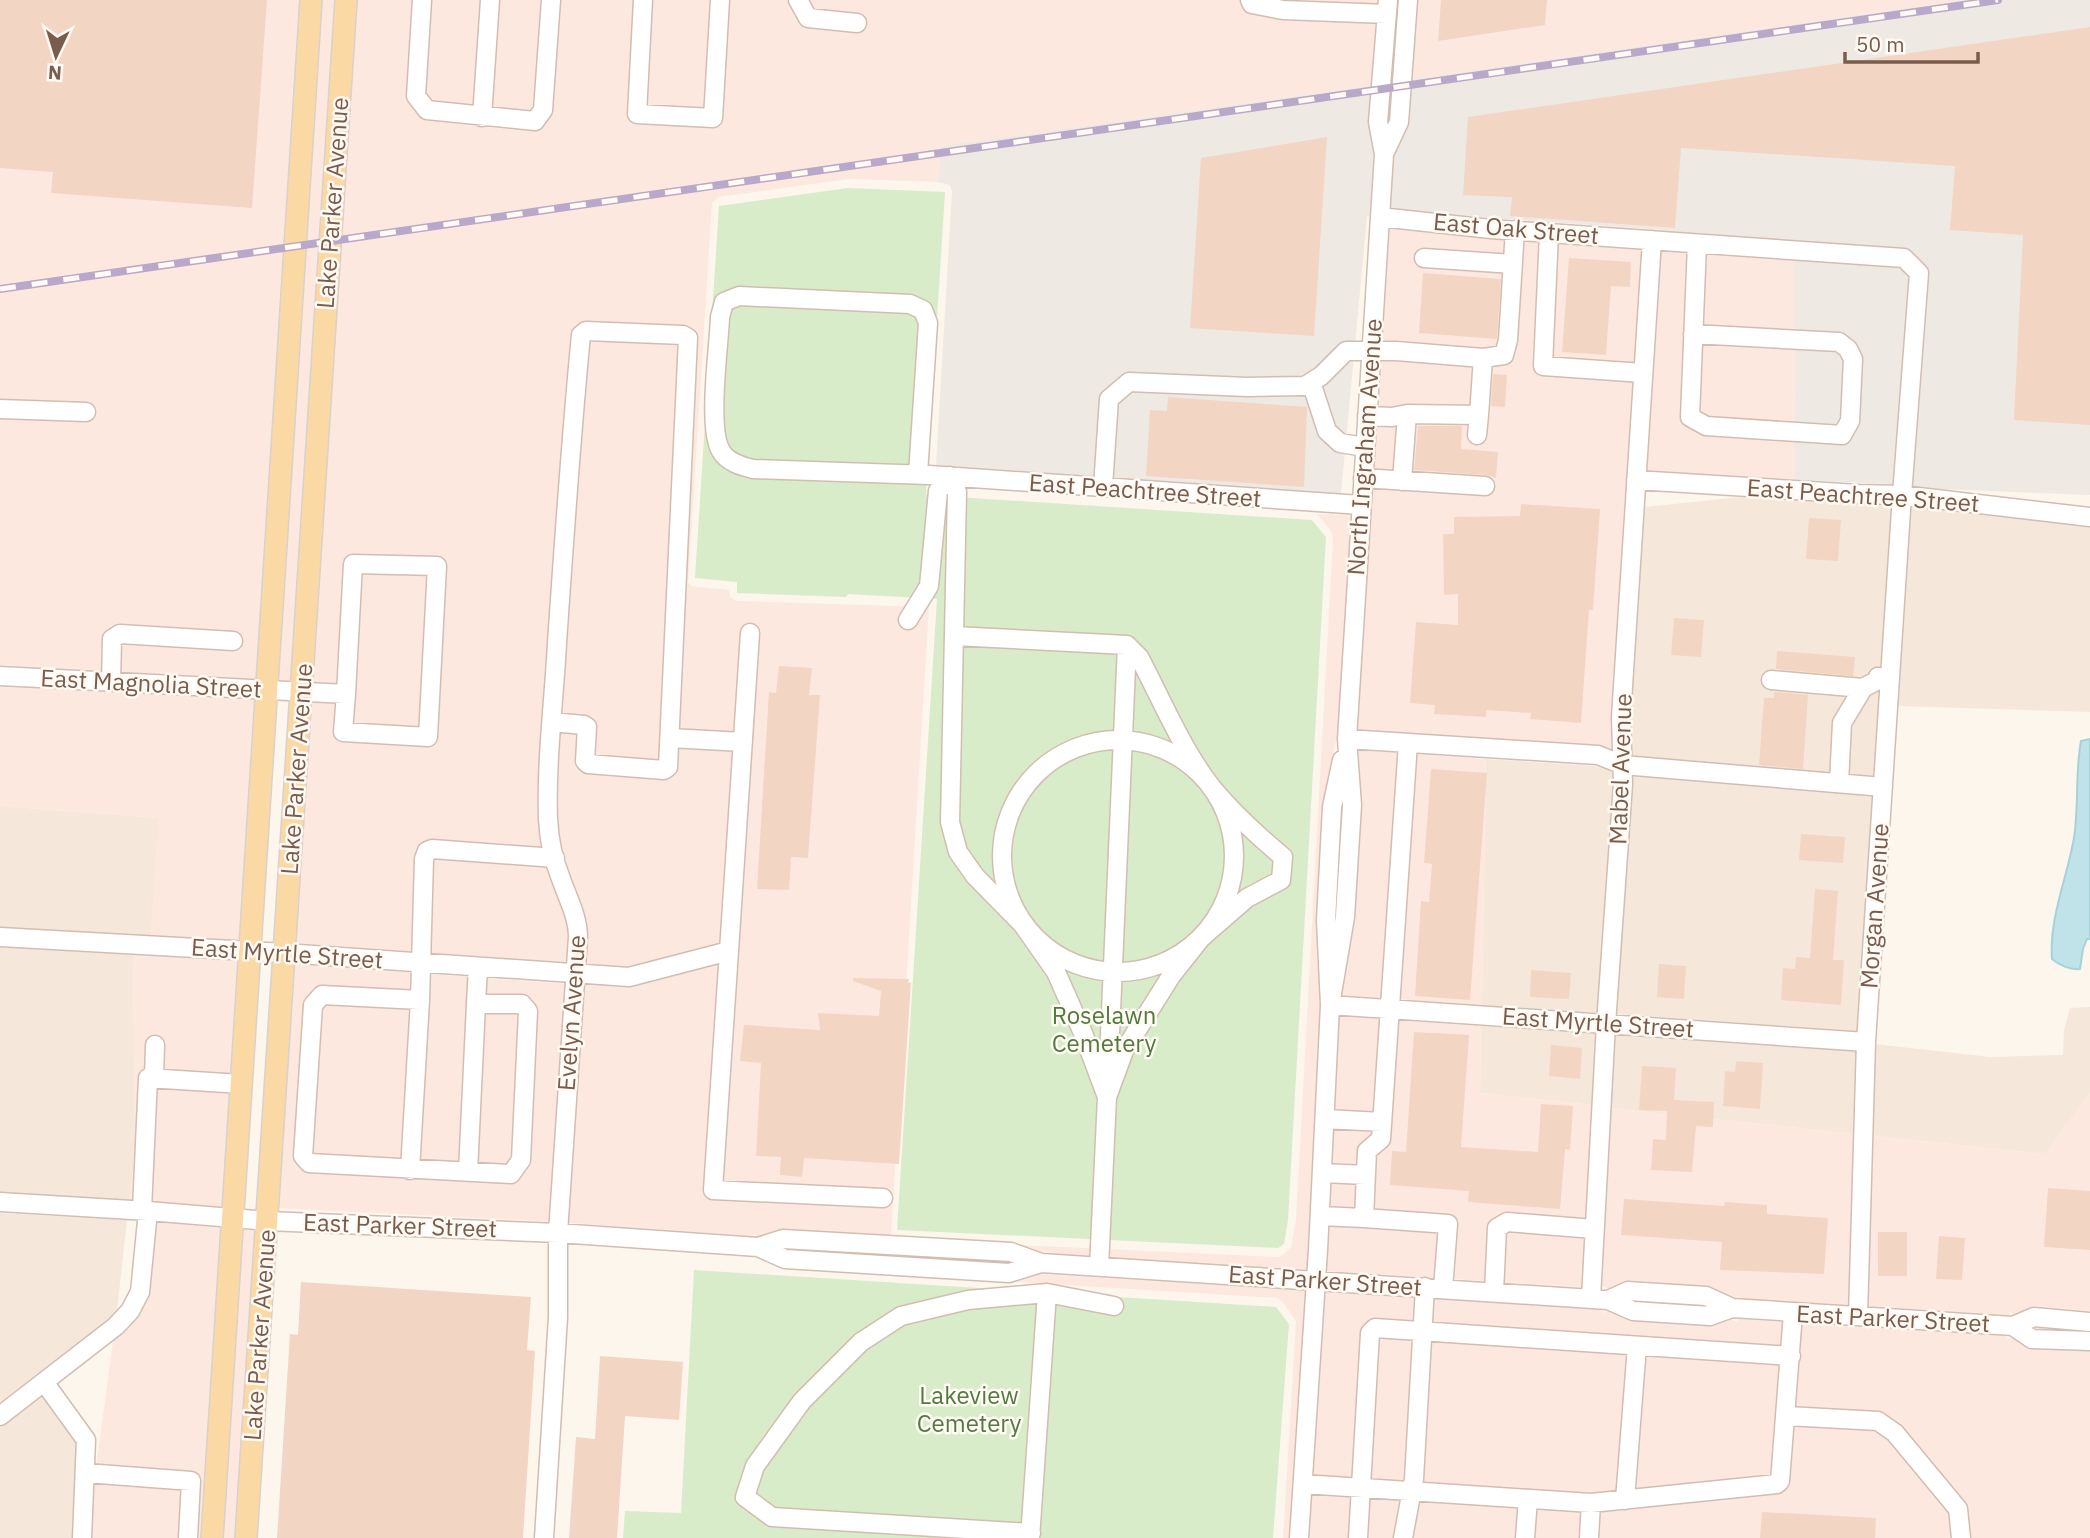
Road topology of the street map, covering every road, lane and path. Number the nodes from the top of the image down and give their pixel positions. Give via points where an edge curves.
1 (311, 0) edge
2 (346, 0) edge
3 (422, 0) edge
4 (490, 0) edge
5 (551, 0) edge
6 (643, 0) edge
7 (720, 0) edge
8 (798, 0) edge
9 (1250, 0) edge
10 (1408, 0) edge
11 (1387, 7) edge
12 (856, 23) dead end
13 (482, 117) junction
14 (1384, 154) junction
15 (1380, 217) junction
16 (1515, 230) junction
17 (1549, 233) junction
18 (1652, 240) junction
19 (1697, 244) junction
20 (1424, 258) dead end
21 (1513, 264) junction
22 (1693, 334) junction
23 (1371, 351) junction
24 (1483, 358) junction
25 (1643, 373) junction
26 (1311, 382) junction
27 (0, 409) edge
28 (86, 412) dead end
29 (1407, 414) junction
30 (1479, 415) junction
31 (1367, 416) junction
32 (1477, 435) dead end
33 (1365, 447) junction
34 (923, 475) junction
35 (950, 476) junction
36 (1363, 478) junction
37 (1636, 480) junction
38 (1402, 481) junction
39 (1485, 486) dead end
40 (1103, 487) junction
41 (1902, 495) junction
42 (1362, 505) junction
43 (2090, 517) edge
44 (908, 620) dead end
45 (750, 633) dead end
46 (954, 636) junction
47 (233, 641) dead end
48 (1127, 645) junction
49 (0, 676) edge
50 (1890, 678) junction
51 (1772, 680) dead end
52 (111, 682) junction
53 (1863, 688) junction
54 (267, 690) junction
55 (302, 692) junction
56 (346, 694) junction
57 (552, 722) junction
58 (670, 738) junction
59 (1123, 739) junction
60 (1347, 739) junction
61 (743, 742) junction
62 (1408, 743) junction
63 (1623, 765) junction
64 (1839, 783) junction
65 (1213, 788) junction
66 (1883, 788) junction
67 (555, 858) junction
68 (1023, 925) junction
69 (0, 937) edge
70 (1201, 938) junction
71 (250, 951) junction
72 (729, 951) junction
73 (285, 953) junction
74 (419, 962) junction
75 (478, 967) junction
76 (1112, 972) junction
77 (574, 974) junction
78 (420, 1000) junction
79 (476, 1004) junction
80 (1330, 1005) junction
81 (1389, 1009) junction
82 (1606, 1024) junction
83 (1866, 1042) junction
84 (155, 1045) dead end
85 (154, 1078) junction
86 (241, 1084) junction
87 (1107, 1097) junction
88 (1325, 1119) junction
89 (1382, 1122) junction
90 (410, 1170) junction
91 (468, 1172) junction
92 (1322, 1173) junction
93 (1366, 1175) junction
94 (883, 1199) dead end
95 (0, 1202) edge
96 (145, 1211) junction
97 (1320, 1216) junction
98 (233, 1218) junction
99 (1364, 1218) junction
100 (267, 1221) junction
101 (1594, 1228) junction
102 (558, 1233) junction
103 (1099, 1267) junction
104 (1316, 1280) junction
105 (1434, 1288) junction
106 (1494, 1292) junction
107 (1047, 1293) junction
108 (1599, 1299) junction
109 (1114, 1306) dead end
110 (1793, 1313) junction
111 (1858, 1316) junction
112 (2090, 1322) edge
113 (2013, 1326) junction
114 (1423, 1332) junction
115 (2090, 1341) edge
116 (1637, 1346) junction
117 (1791, 1356) junction
118 (44, 1382) junction
119 (0, 1416) edge
120 (1787, 1416) junction
121 (86, 1473) junction
122 (191, 1481) junction
123 (215, 1483) junction
124 (1303, 1484) junction
125 (1361, 1488) junction
126 (1412, 1492) junction
127 (1528, 1499) junction
128 (1625, 1500) junction
129 (1591, 1503) junction
130 (1030, 1536) edge
131 (82, 1538) edge
132 (188, 1538) edge
133 (212, 1538) edge
134 (246, 1538) edge
135 (544, 1538) edge
136 (1299, 1538) edge
137 (1358, 1538) edge
138 (1404, 1538) edge
139 (1525, 1538) edge
140 (1588, 1538) edge
141 (1961, 1538) edge

1 - 54 main road, Lake Parker Avenue
2 - 55 main road, Lake Parker Avenue
3 - 13 street via 416,96 427,110
4 - 13 street
5 - 13 street via 543,110 535,121
6 - 7 street via 637,114 713,118
8 - 12 street via 808,18
9 - 11 street via 1283,10
10 - 14 street, North Ingraham Avenue via 1399,122
11 - 14 street, North Ingraham Avenue via 1378,122
14 - 15 street, North Ingraham Avenue
15 - 16 street, East Oak Street
15 - 23 street, North Ingraham Avenue
16 - 17 street, East Oak Street
16 - 21 street
17 - 18 street, East Oak Street
17 - 25 street via 1543,366
18 - 19 street, East Oak Street
18 - 25 street, Mabel Avenue
19 - 22 street
19 - 41 street, Morgan Avenue via 1904,258 1919,273
20 - 21 street
21 - 24 street via 1504,355
22 - 22 street via 1690,417 1706,426 1842,435 1847,429 1853,359 1839,342
23 - 24 street
23 - 26 street via 1346,351
23 - 31 street, North Ingraham Avenue
24 - 30 street
25 - 37 street, Mabel Avenue
26 - 33 street via 1327,430 1340,443
26 - 40 street via 1305,386 1247,387 1129,382 1110,399
27 - 28 street
29 - 30 street
29 - 31 street
29 - 38 street
30 - 32 street
31 - 33 street, North Ingraham Avenue
33 - 36 street, North Ingraham Avenue
34 - 34 street, East Peachtree Street via 753,469 734,464 721,453 714,434 724,302 738,296 910,304 923,310 928,323
34 - 35 street, East Peachtree Street
35 - 40 street, East Peachtree Street
35 - 44 street via 938,491 929,586
35 - 46 street via 957,492
36 - 38 street
36 - 42 street, North Ingraham Avenue
37 - 41 street, East Peachtree Street
37 - 63 street, Mabel Avenue via 1621,717
38 - 39 street
40 - 42 street, East Peachtree Street
41 - 43 street, East Peachtree Street
41 - 50 street, Morgan Avenue
42 - 60 street, North Ingraham Avenue
45 - 61 street
46 - 48 street
46 - 68 street via 950,822 958,852 975,876
47 - 52 street via 120,634 112,639
48 - 59 street
48 - 65 street via 1139,657 1192,758
49 - 52 street, East Magnolia Street
50 - 53 street via 1878,677
50 - 66 street, Morgan Avenue
51 - 53 street
52 - 54 street, East Magnolia Street
53 - 64 street via 1842,723
54 - 55 street, East Magnolia Street
54 - 71 main road, Lake Parker Avenue
55 - 56 street, East Magnolia Street
55 - 73 main road, Lake Parker Avenue
56 - 56 street via 343,732 429,737 437,566 353,564
57 - 58 street via 587,727 588,764 664,770
57 - 58 street, Evelyn Avenue via 581,335 586,331 683,335 688,338
57 - 67 street, Evelyn Avenue via 548,823
58 - 61 street
59 - 65 street via 1157,746 1188,763
59 - 68 street via 1085,744 1051,760 1018,796 1007,818 1000,855 1006,892
59 - 76 street
60 - 62 street
60 - 80 street, North Ingraham Avenue via 1332,807 1326,920
61 - 72 street
62 - 63 street via 1598,755
62 - 81 street
63 - 64 street
63 - 82 street, Mabel Avenue
64 - 66 street
65 - 70 street via 1228,817 1235,849 1232,881 1221,912
65 - 70 street via 1283,857 1281,880 1247,898
66 - 83 street, Morgan Avenue
67 - 74 street via 427,851
67 - 77 street, Evelyn Avenue via 578,923
68 - 76 street via 1048,950 1079,966
68 - 87 street via 1056,972
69 - 71 street, East Myrtle Street
70 - 76 street via 1175,958 1145,969
70 - 87 street via 1171,976 1124,1052
71 - 73 street, East Myrtle Street
71 - 86 main road, Lake Parker Avenue
72 - 77 street, East Myrtle Street via 629,977
72 - 94 street via 713,1189
73 - 74 street, East Myrtle Street
73 - 100 main road, Lake Parker Avenue
74 - 75 street, East Myrtle Street
74 - 78 street
75 - 77 street, East Myrtle Street
75 - 79 street
76 - 87 street
77 - 102 street, Evelyn Avenue
78 - 90 street
78 - 90 street via 323,995 313,1005 303,1156 309,1163
79 - 91 street
79 - 91 street via 522,1004 528,1011 520,1160 511,1174
80 - 81 street, East Myrtle Street
80 - 88 street, North Ingraham Avenue
81 - 82 street, East Myrtle Street
81 - 89 street
82 - 83 street, East Myrtle Street
82 - 101 street, Mabel Avenue
83 - 111 street, Morgan Avenue
84 - 85 street
85 - 86 street
85 - 96 street via 148,1078
86 - 98 main road, Lake Parker Avenue
87 - 103 street
88 - 89 street
88 - 92 street, North Ingraham Avenue
89 - 93 street via 1381,1139 1367,1152
90 - 91 street
92 - 93 street
92 - 97 street, North Ingraham Avenue
93 - 99 street
95 - 96 street, East Parker Street
96 - 98 street, East Parker Street
96 - 118 street via 140,1292 130,1311
97 - 99 street
97 - 104 street, North Ingraham Avenue
98 - 100 street, East Parker Street
98 - 123 main road, Lake Parker Avenue
99 - 105 street via 1448,1224
100 - 102 street, East Parker Street
100 - 134 main road, Lake Parker Avenue
101 - 106 street via 1507,1222 1497,1228
101 - 108 street, Mabel Avenue
102 - 103 street, East Parker Street via 758,1247 785,1259 1009,1273 1041,1263
102 - 135 street, Evelyn Avenue via 558,1317
103 - 104 street, East Parker Street
104 - 105 street, East Parker Street
104 - 124 street, North Ingraham Avenue
105 - 106 street, East Parker Street
105 - 114 street
106 - 108 street, East Parker Street
107 - 109 street
107 - 130 street
107 - 130 street via 968,1300 901,1316 861,1342 803,1401 755,1466 745,1497 772,1517
108 - 110 street, East Parker Street via 1633,1311 1710,1316 1732,1308
110 - 111 street, East Parker Street
110 - 117 street
111 - 113 street, East Parker Street
112 - 113 street, East Parker Street via 2034,1317
113 - 115 street, East Parker Street via 2032,1339
114 - 116 street
114 - 125 street via 1375,1328 1370,1333
114 - 126 street
116 - 117 street
116 - 128 street
117 - 120 street
118 - 119 street
118 - 121 street via 86,1440
120 - 128 street via 1777,1484
120 - 141 street via 1878,1421 1895,1433 1958,1509
121 - 122 street
121 - 131 street
122 - 123 street
122 - 132 street
123 - 133 main road, Lake Parker Avenue
124 - 125 street
124 - 136 street, North Ingraham Avenue
125 - 126 street
125 - 137 street
126 - 127 street
126 - 138 street
127 - 129 street
127 - 139 street
128 - 129 street
129 - 140 street

